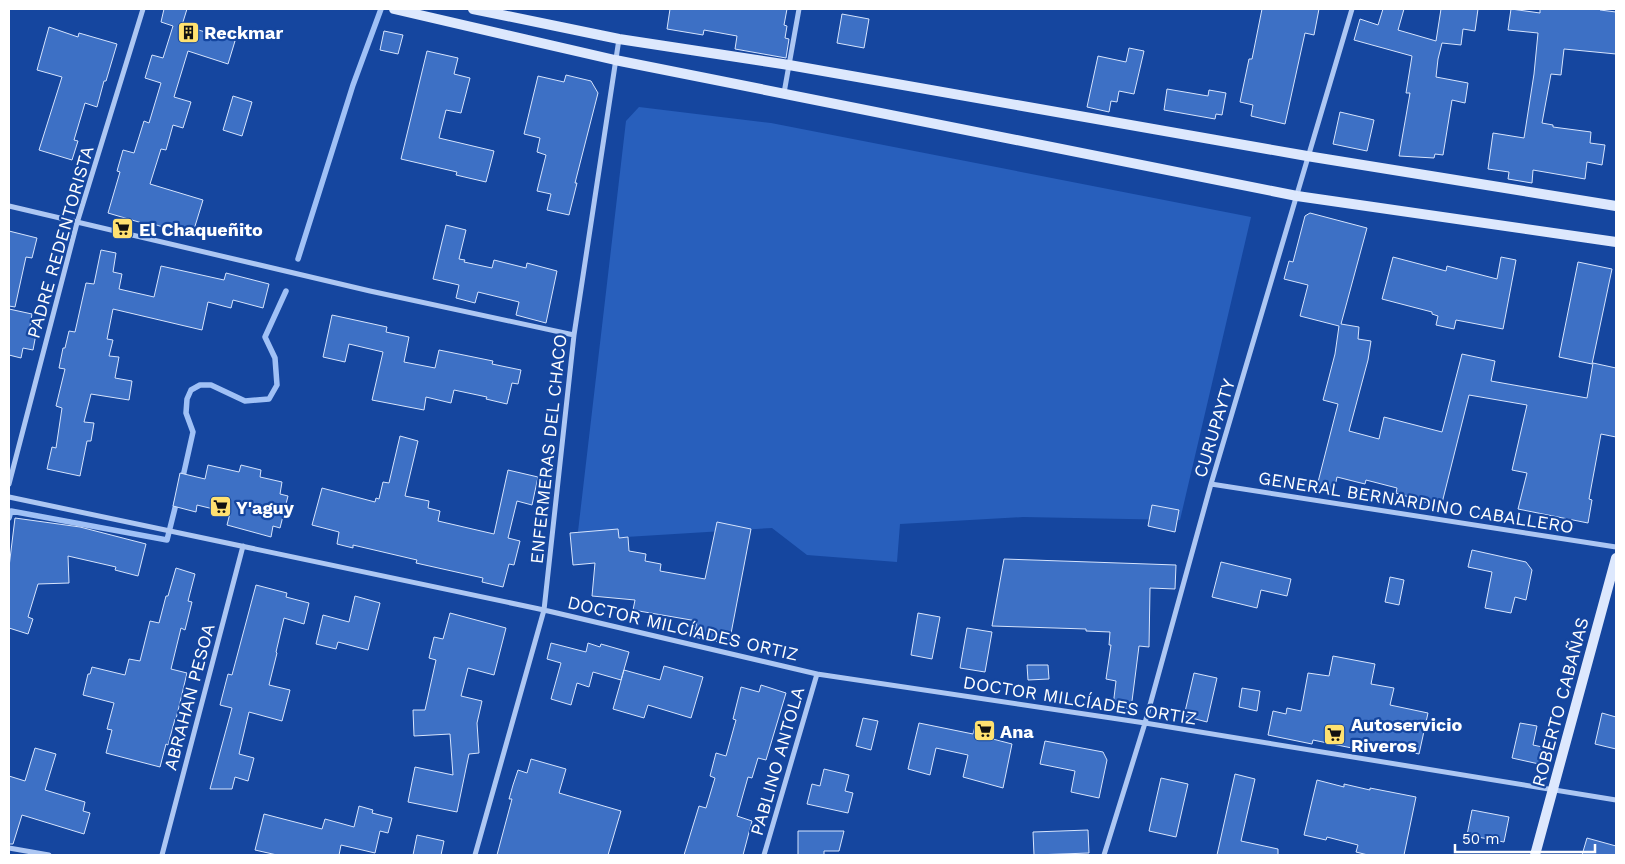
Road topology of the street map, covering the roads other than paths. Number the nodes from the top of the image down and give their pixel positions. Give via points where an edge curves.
1 (143, 9) edge
2 (394, 9) edge
3 (473, 9) edge
4 (799, 9) edge
5 (1352, 9) edge
6 (619, 39) junction
7 (615, 60) junction
8 (789, 66) junction
9 (784, 93) junction
10 (1307, 156) junction
11 (1297, 196) junction
12 (9, 206) edge
13 (1616, 206) edge
14 (77, 223) junction
15 (1616, 242) edge
16 (574, 335) junction
17 (9, 484) edge
18 (1211, 484) junction
19 (9, 497) edge
20 (243, 546) junction
21 (1616, 547) edge
22 (1616, 558) edge
23 (544, 610) junction
24 (817, 674) junction
25 (1145, 723) junction
26 (1554, 789) junction
27 (1616, 800) edge
28 (9, 848) edge
29 (49, 855) edge
30 (162, 855) edge
31 (475, 855) edge
32 (764, 855) edge
33 (1104, 855) edge
34 (1535, 855) edge

1 - 14 street, PADRE REDENTORISTA
2 - 7 main road
3 - 6 main road
4 - 8 street
5 - 10 street, CURUPAYTY
6 - 7 street, ENFERMERAS DEL CHACO
6 - 8 main road
7 - 9 main road
7 - 16 street, ENFERMERAS DEL CHACO
8 - 9 street
8 - 10 main road
9 - 11 main road
10 - 11 street, CURUPAYTY
10 - 13 main road
11 - 15 main road
11 - 18 street, CURUPAYTY
12 - 14 street
14 - 16 street
14 - 17 street, PADRE REDENTORISTA
16 - 23 street, ENFERMERAS DEL CHACO
18 - 21 street, GENERAL BERNARDINO CABALLERO
18 - 25 street, CURUPAYTY
19 - 20 street, DOCTOR MILCÍADES ORTIZ
20 - 23 street, DOCTOR MILCÍADES ORTIZ
20 - 30 street, ABRAHAN PESOA
22 - 26 main road, ROBERTO CABAÑAS
23 - 24 street, DOCTOR MILCÍADES ORTIZ
23 - 31 street, ENFERMERAS DEL CHACO
24 - 25 street, DOCTOR MILCÍADES ORTIZ
24 - 32 street, PABLINO ANTOLA
25 - 26 street, DOCTOR MILCÍADES ORTIZ
25 - 33 street, CURUPAYTY
26 - 27 street, DOCTOR MILCÍADES ORTIZ
26 - 34 main road, ROBERTO CABAÑAS
28 - 29 street

